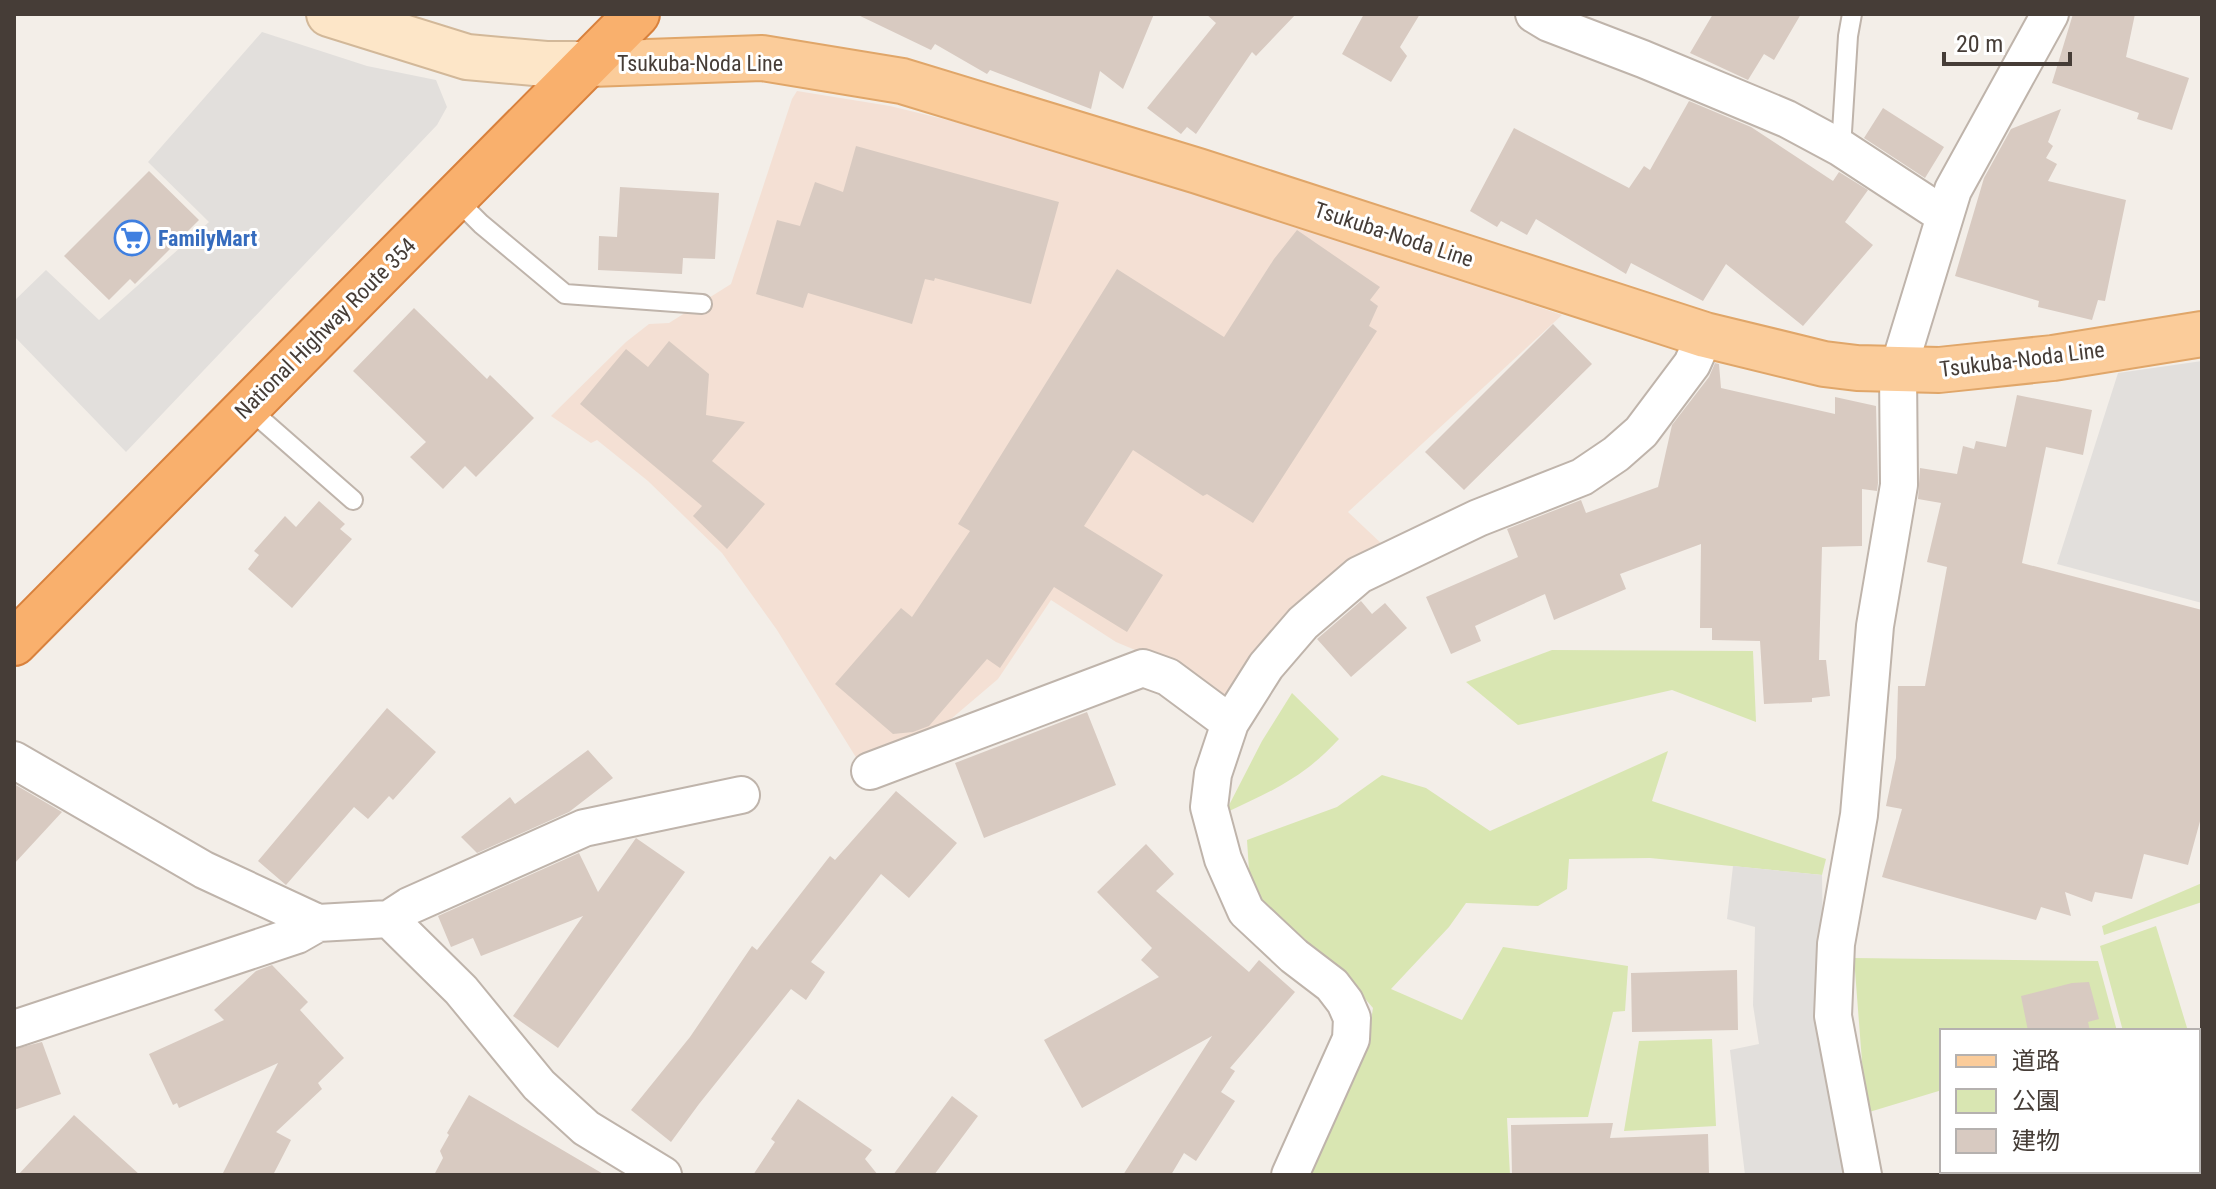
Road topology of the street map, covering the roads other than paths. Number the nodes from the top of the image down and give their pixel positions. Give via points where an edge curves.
1 (329, 14) edge
2 (637, 14) edge
3 (1534, 14) edge
4 (1852, 14) edge
5 (2050, 14) edge
6 (590, 64) junction
7 (1841, 148) junction
8 (454, 197) junction
9 (1945, 216) junction
10 (702, 304) dead end
11 (2202, 334) edge
12 (1705, 335) junction
13 (1898, 370) junction
14 (247, 407) junction
15 (353, 500) dead end
16 (14, 643) edge
17 (1230, 723) junction
18 (14, 760) edge
19 (870, 771) dead end
20 (741, 795) dead end
21 (389, 919) junction
22 (318, 923) junction
23 (14, 1029) edge
24 (663, 1175) edge
25 (1290, 1175) edge
26 (1863, 1175) edge

1 - 6 street via 467,57
2 - 6 highway, National Highway Route 354
3 - 7 street via 1787,119
4 - 7 lane
5 - 9 street via 1953,190
6 - 8 highway, National Highway Route 354
6 - 12 main road, Tsukuba-Noda Line via 762,58 902,81
7 - 9 street
8 - 10 lane via 565,294
8 - 14 highway, National Highway Route 354
9 - 13 street
11 - 13 main road, Tsukuba-Noda Line via 2053,358
12 - 13 main road, Tsukuba-Noda Line via 1824,364
12 - 17 street via 1684,375 1641,432 1616,454 1582,477 1478,518 1359,575 1284,644
13 - 26 street via 1899,485 1875,626 1859,815 1836,944 1833,1016
14 - 15 lane
14 - 16 highway, National Highway Route 354
17 - 19 street via 1168,677 1143,668
17 - 25 street via 1213,774 1209,807 1223,859 1246,911 1332,985 1352,1018 1351,1039
18 - 22 street via 204,870
20 - 21 street via 584,828
21 - 22 street
21 - 24 street via 461,990 539,1085 586,1128
22 - 23 street via 297,935

